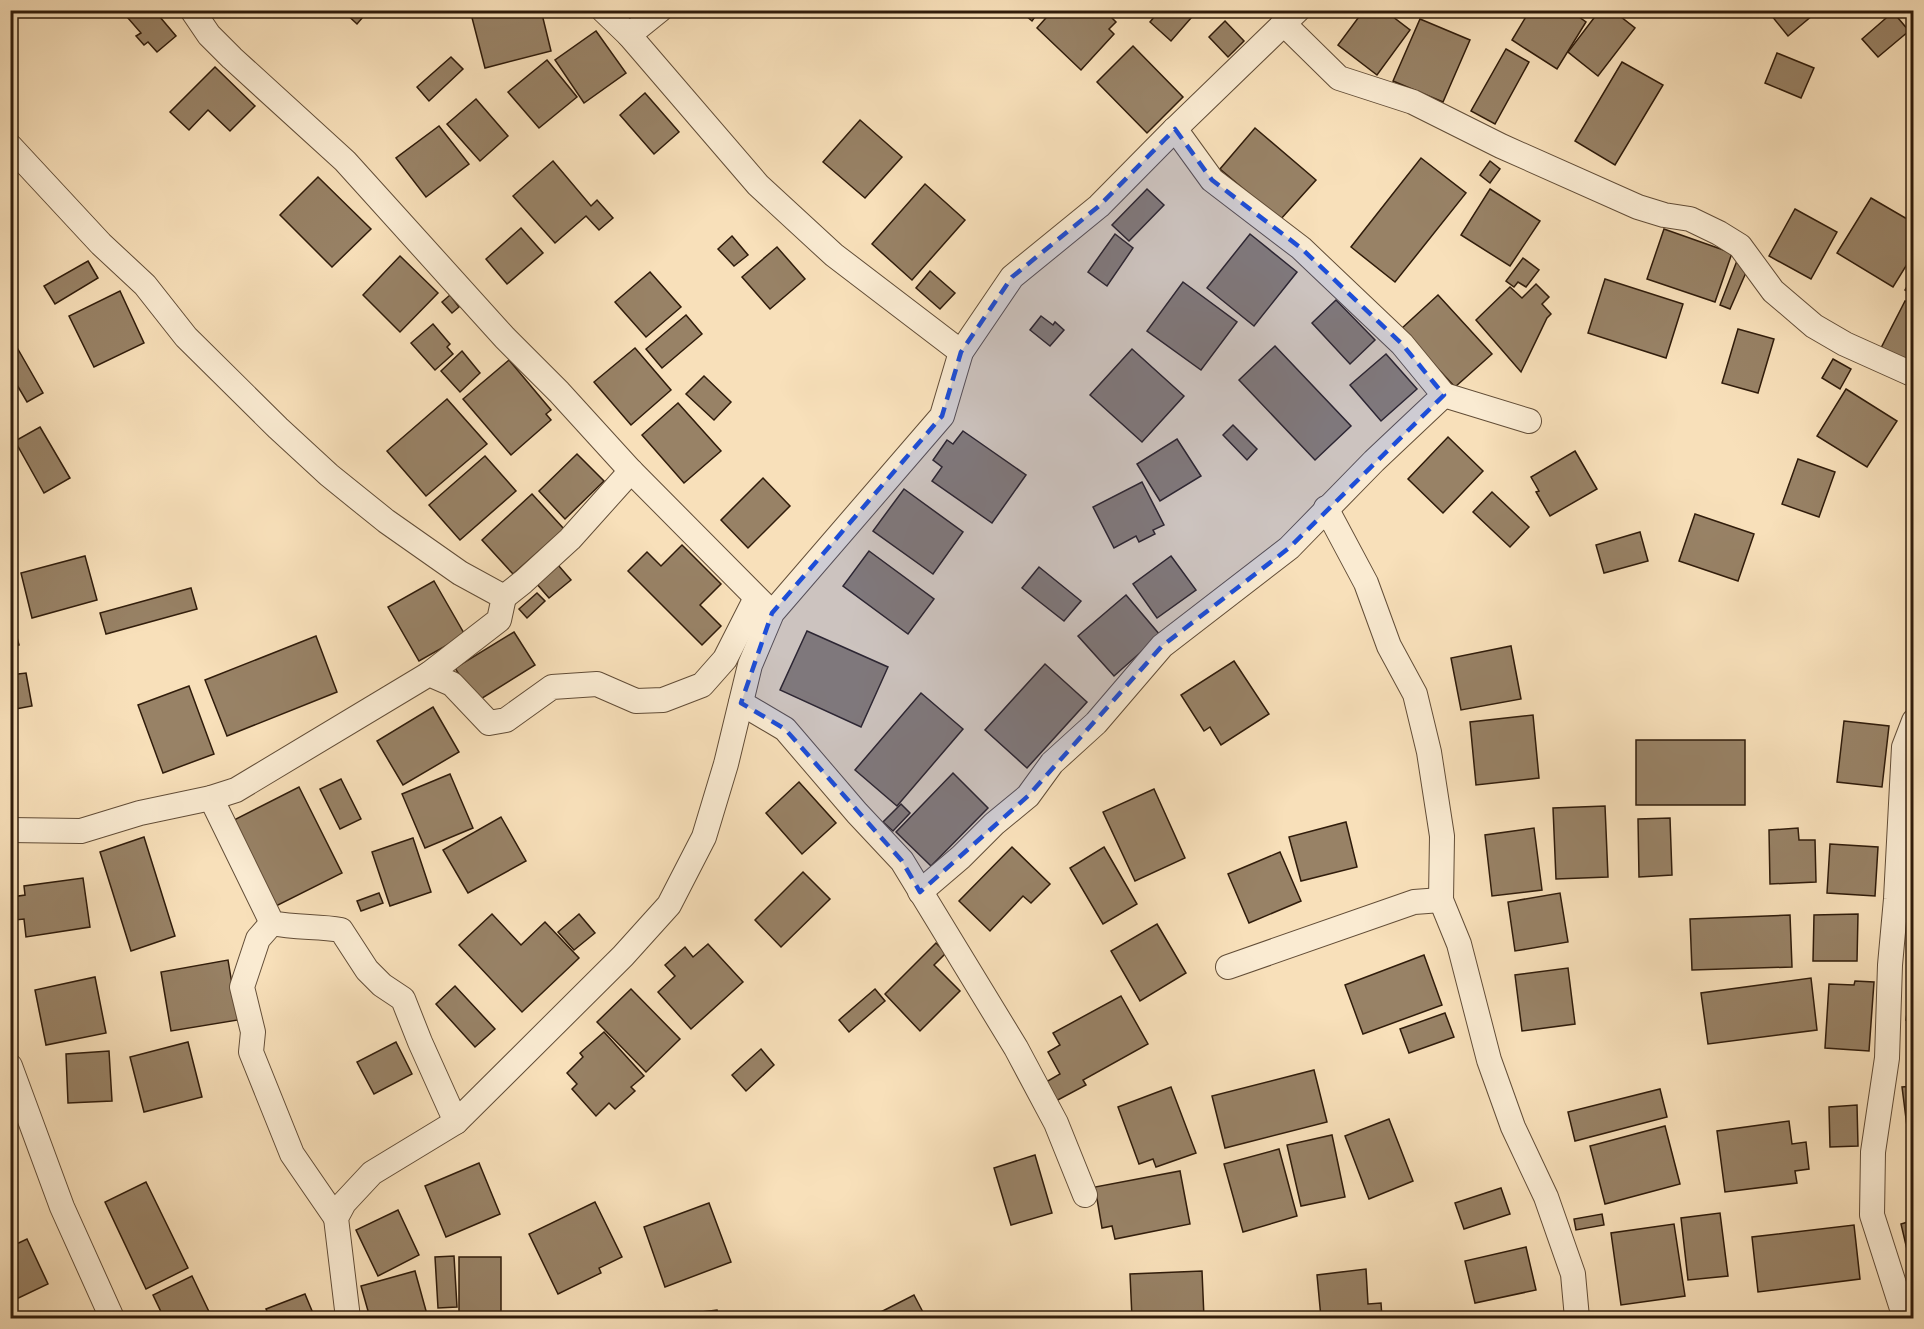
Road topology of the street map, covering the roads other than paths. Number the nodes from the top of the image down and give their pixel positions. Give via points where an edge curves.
1 (192, 10) edge
2 (603, 10) edge
3 (660, 10) edge
4 (1290, 17) edge
5 (629, 35) junction
6 (1175, 129) junction
7 (10, 146) edge
8 (961, 352) junction
9 (1914, 375) edge
10 (1444, 396) junction
11 (1530, 421) dead end
12 (632, 471) junction
13 (1326, 508) junction
14 (504, 597) junction
15 (764, 605) junction
16 (429, 674) junction
17 (741, 703) junction
18 (1914, 721) edge
19 (211, 798) junction
20 (10, 830) edge
21 (921, 892) junction
22 (1441, 900) junction
23 (272, 923) junction
24 (1228, 967) dead end
25 (10, 1066) edge
26 (456, 1122) junction
27 (1085, 1195) dead end
28 (336, 1218) junction
29 (112, 1318) edge
30 (348, 1318) edge
31 (1577, 1318) edge
32 (1905, 1318) edge

1 - 12 street via 232,58 345,161
2 - 5 street
3 - 5 street
4 - 6 street
4 - 9 street via 1339,78 1413,102 1638,207 1690,219 1740,246 1773,291 1814,326
5 - 8 street via 758,185 834,255
6 - 8 street via 1099,206 1012,277
6 - 10 street via 1212,180 1301,248 1402,344
7 - 14 street via 145,285 186,337 329,475 460,573
8 - 15 street via 942,416
10 - 11 street
10 - 13 street
12 - 14 street via 570,539
12 - 15 street
13 - 21 street via 1289,548 1162,646 1096,723 1052,764 1028,796
13 - 22 street via 1366,583 1389,646 1415,694 1430,752 1442,836
14 - 16 street via 499,620
15 - 16 street via 702,685 663,700 636,700 597,684 552,687 506,720 489,723 452,684
15 - 17 street
16 - 19 street via 236,790
17 - 21 street via 785,729 902,861
17 - 26 street via 704,837 669,905
18 - 32 street via 1904,747 1887,1058 1873,1152 1872,1205
19 - 20 street via 81,831
19 - 23 street
21 - 27 street via 1021,1058 1056,1123
22 - 24 street via 1414,902
22 - 31 street via 1459,944 1493,1071 1513,1127 1546,1197 1573,1274
23 - 26 street via 340,930 367,970 403,999
23 - 28 street via 258,939 242,987 252,1032 251,1052 292,1154
25 - 29 street via 62,1207
26 - 28 street via 372,1173 344,1203
28 - 30 street

